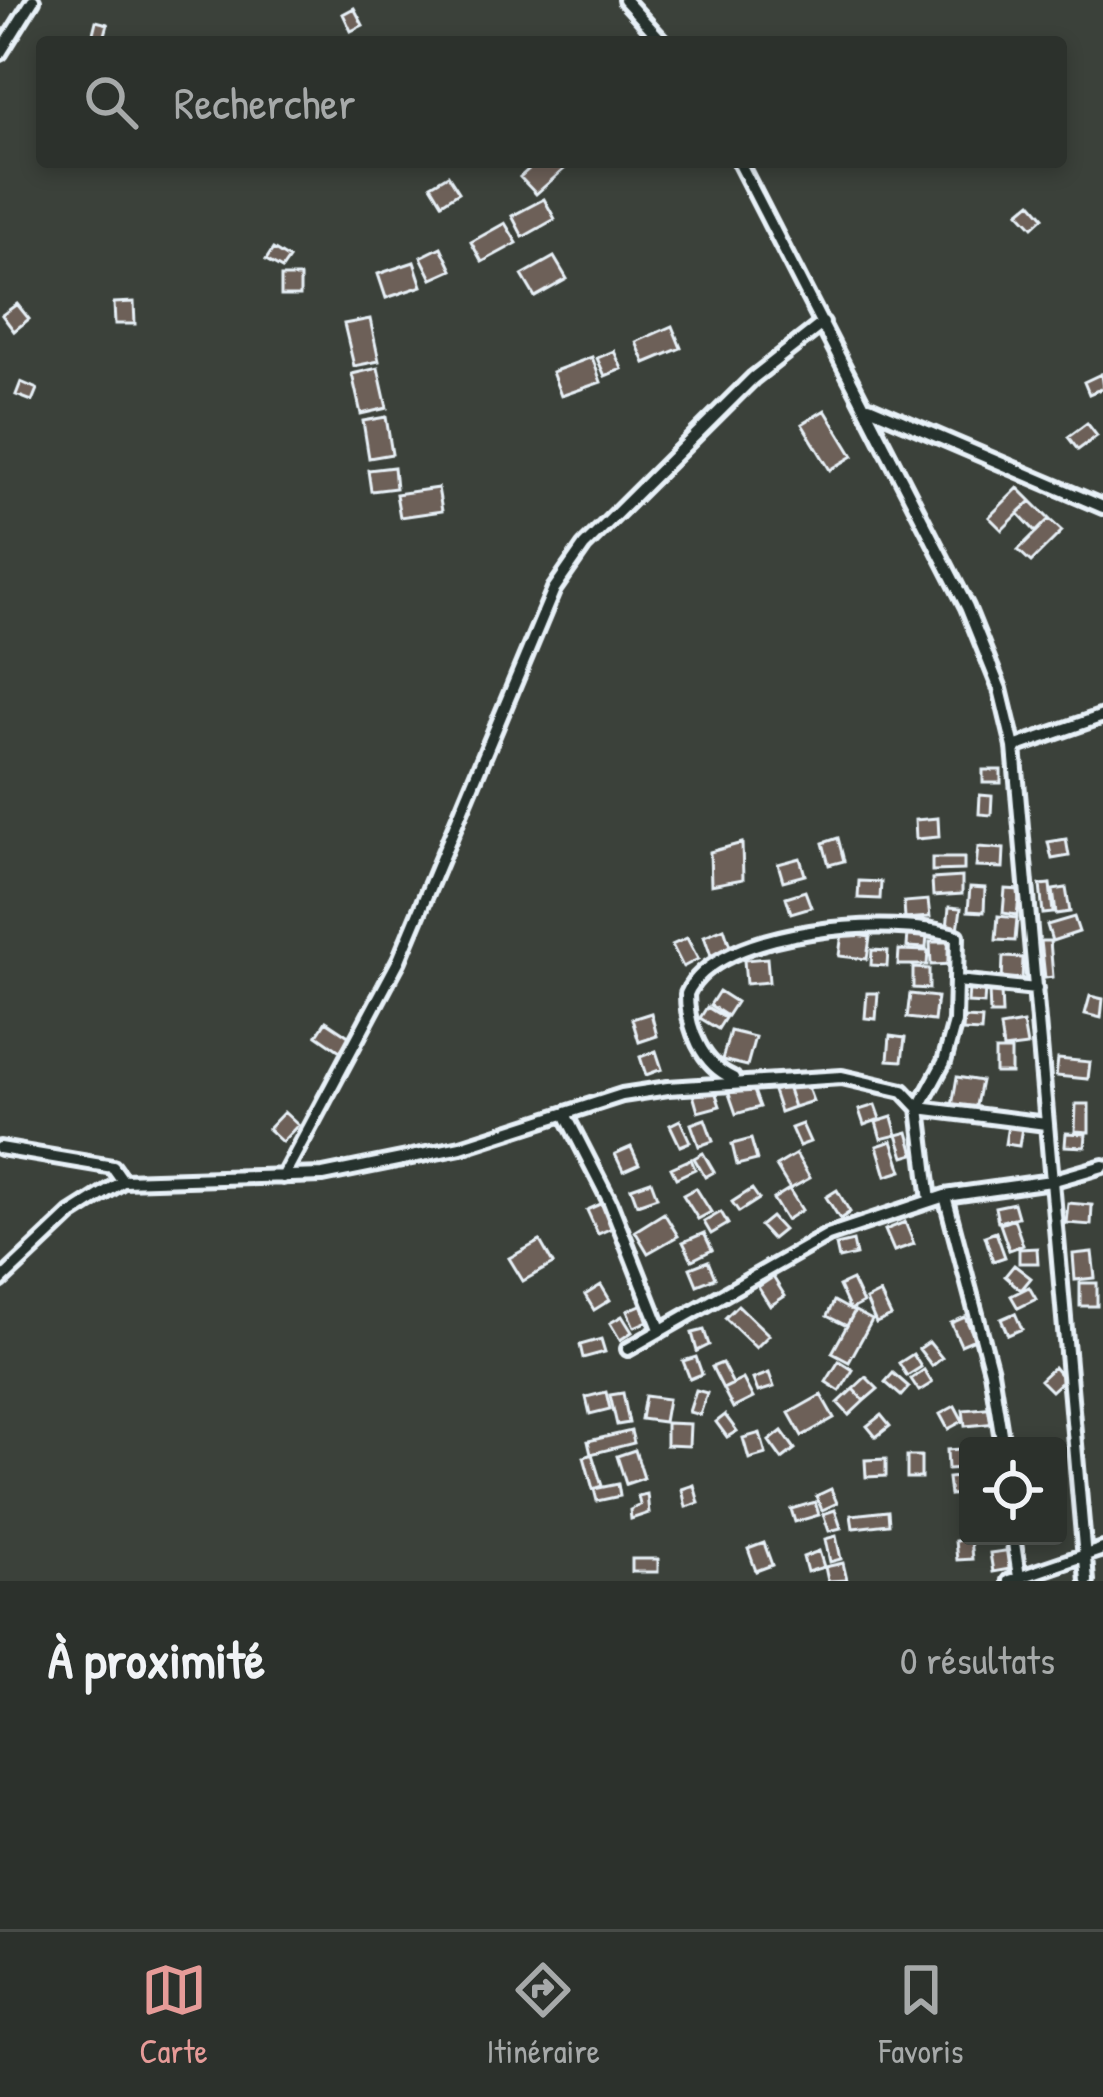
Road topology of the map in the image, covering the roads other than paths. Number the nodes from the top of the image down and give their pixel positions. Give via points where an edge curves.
1 (33, 0) edge
2 (625, 0) edge
3 (639, 0) edge
4 (644, 17) junction
5 (658, 36) edge
6 (0, 53) edge
7 (742, 168) edge
8 (823, 323) junction
9 (868, 407) junction
10 (1103, 507) edge
11 (1103, 716) edge
12 (1014, 747) junction
13 (957, 981) junction
14 (1036, 989) junction
15 (738, 1080) junction
16 (919, 1108) junction
17 (566, 1116) junction
18 (1046, 1124) junction
19 (0, 1148) edge
20 (1103, 1166) edge
21 (284, 1177) junction
22 (123, 1181) junction
23 (1051, 1181) junction
24 (944, 1196) junction
25 (930, 1201) junction
26 (0, 1281) edge
27 (660, 1329) junction
28 (628, 1349) dead end
29 (1002, 1437) edge
30 (1013, 1545) edge
31 (1103, 1549) edge
32 (1084, 1554) junction
33 (1014, 1579) edge
34 (1088, 1581) edge

1 - 6 street
2 - 4 street
3 - 4 street
4 - 5 street
7 - 8 street
8 - 9 street
8 - 21 street via 753,378 584,545 554,589 398,960
9 - 10 street
9 - 12 street via 986,650
11 - 12 street
12 - 14 street
13 - 14 street
13 - 15 street via 959,940 944,932 814,929 726,961 691,985 687,1005 705,1058
13 - 16 street via 956,1022
14 - 18 street
15 - 16 street via 881,1082
15 - 17 street via 622,1095
16 - 18 street
16 - 25 street
17 - 21 street via 461,1147
17 - 27 street
18 - 23 street
19 - 22 street via 113,1167
20 - 23 street
21 - 22 street
22 - 26 street via 71,1214
23 - 24 street
23 - 32 street
24 - 25 street
24 - 29 street
25 - 27 street via 828,1235
27 - 28 street
30 - 33 street
31 - 32 street
32 - 33 street
32 - 34 street

